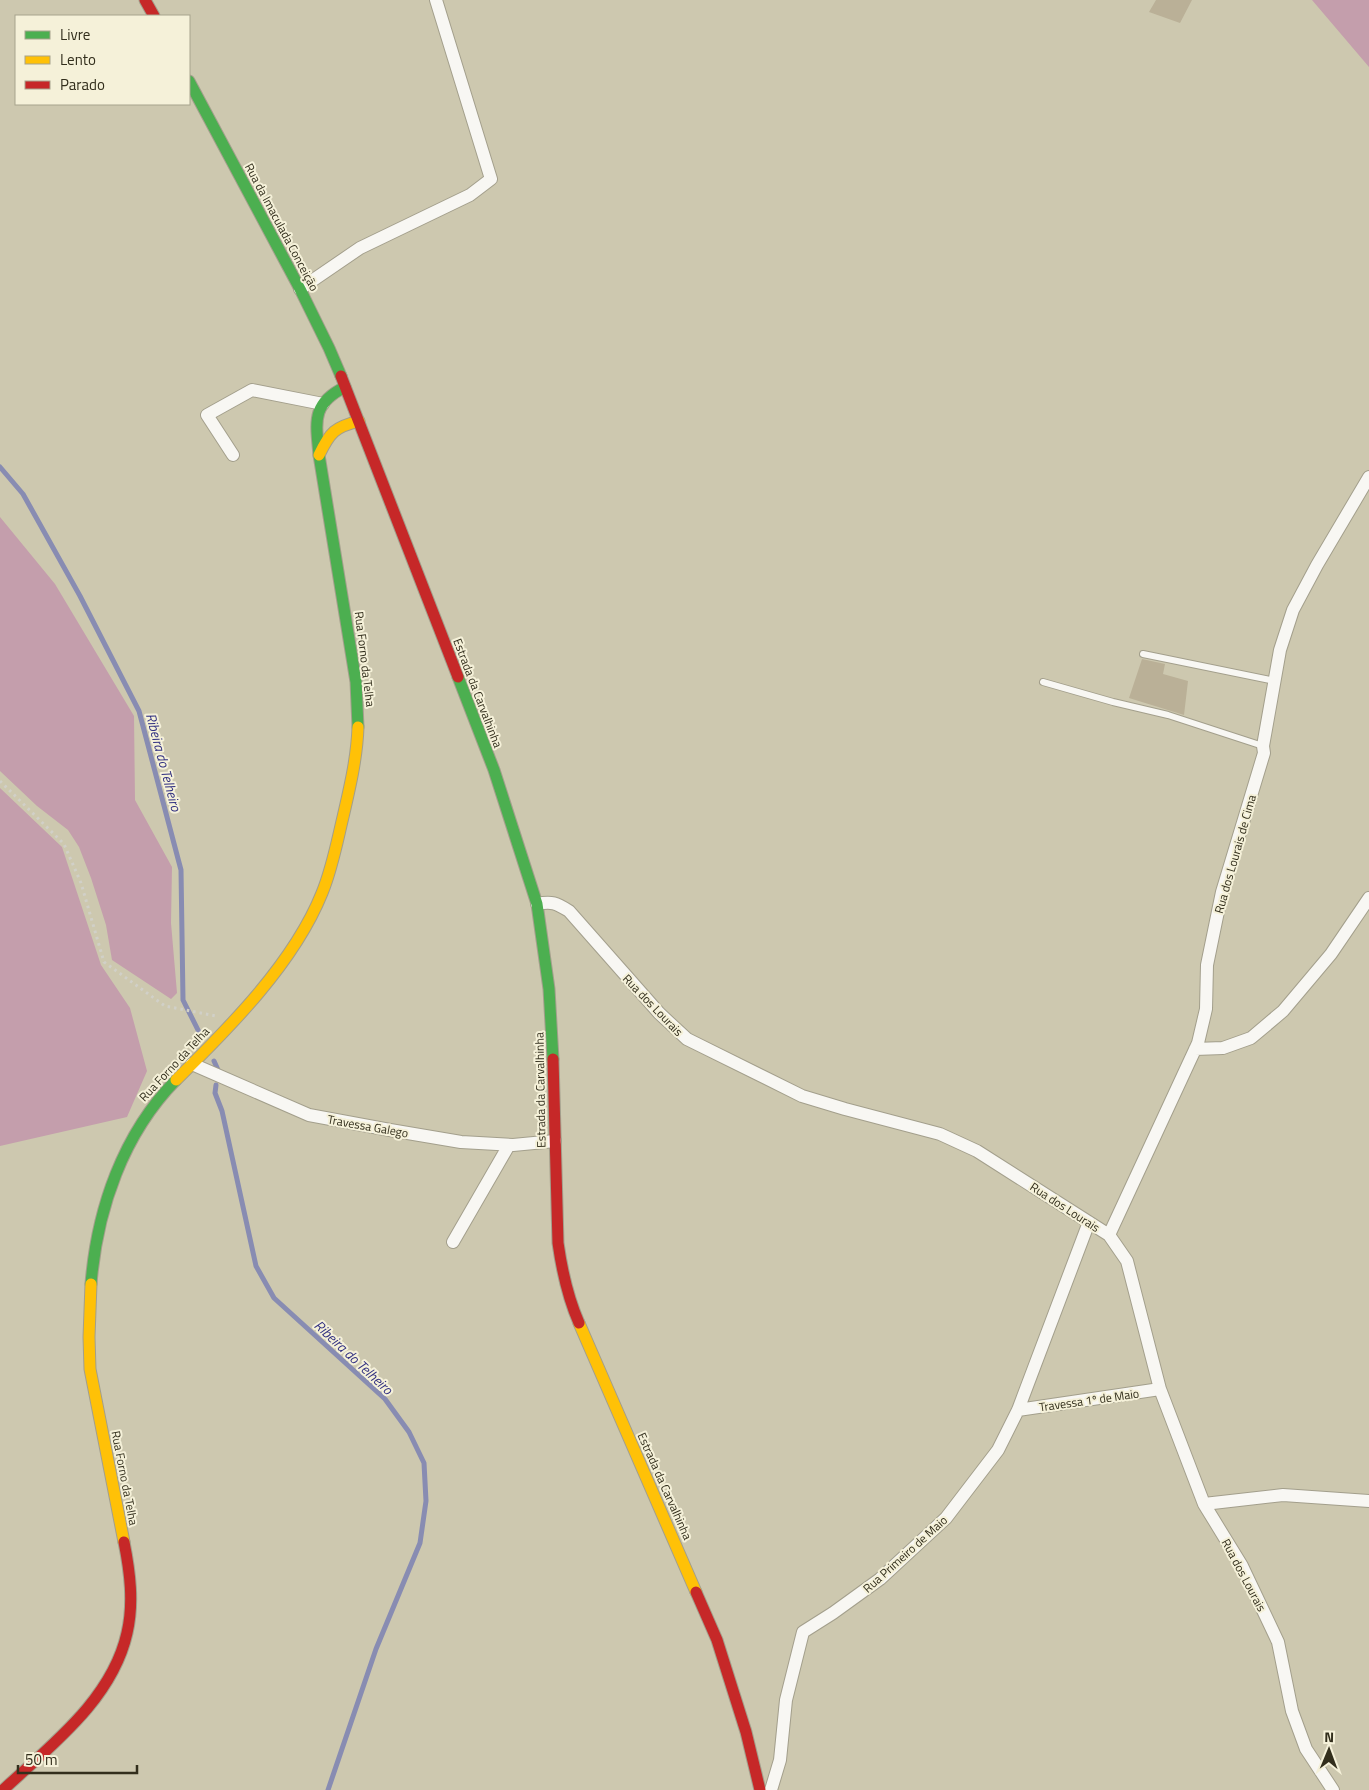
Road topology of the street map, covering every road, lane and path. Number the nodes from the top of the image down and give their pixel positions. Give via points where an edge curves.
1 (146, 0) edge
2 (436, 0) edge
3 (154, 15) edge
4 (190, 83) edge
5 (300, 288) junction
6 (345, 387) junction
7 (321, 406) junction
8 (359, 420) junction
9 (338, 426) junction
10 (319, 455) junction
11 (233, 456) dead end
12 (1369, 477) edge
13 (1143, 654) dead end
14 (1275, 681) junction
15 (1043, 682) dead end
16 (1263, 746) junction
17 (0, 780) edge
18 (537, 904) junction
19 (1367, 906) edge
20 (234, 1019) junction
21 (1196, 1049) junction
22 (192, 1064) junction
23 (555, 1142) junction
24 (508, 1145) junction
25 (1090, 1222) junction
26 (1109, 1235) junction
27 (453, 1242) dead end
28 (1160, 1389) junction
29 (1018, 1410) junction
30 (1369, 1501) edge
31 (1204, 1504) junction
32 (3, 1790) edge
33 (760, 1790) edge
34 (771, 1790) edge
35 (1333, 1790) edge

1 - 3 main road
2 - 5 street via 491,179 470,195 360,248
4 - 5 main road, Rua da Imaculada Conceição
5 - 6 main road, Rua da Imaculada Conceição
6 - 7 main road
6 - 8 main road, Estrada da Carvalhinha
7 - 9 main road via 324,419 332,426
7 - 10 main road, Rua Forno da Telha via 317,423
7 - 11 street via 252,390 207,415
8 - 9 main road
8 - 18 main road, Estrada da Carvalhinha via 494,770
9 - 10 main road
10 - 20 main road, Rua Forno da Telha via 356,682 358,741 343,818 319,899 284,960
12 - 14 street, Rua dos Lourais de Cima via 1293,610 1280,650
13 - 14 lane
14 - 16 street, Rua dos Lourais de Cima
15 - 16 lane via 1168,715
16 - 21 street, Rua dos Lourais de Cima via 1264,753 1222,892 1207,965 1206,1009
17 - 20 path via 64,844 81,883 104,962 165,1006
18 - 23 main road, Estrada da Carvalhinha via 552,1027
18 - 25 street, Rua dos Lourais via 549,901 569,912 659,1013 687,1039 802,1096 940,1134 970,1147
19 - 21 street via 1283,1011 1251,1038 1222,1048
20 - 22 main road, Rua Forno da Telha
21 - 26 street, Rua dos Lourais de Cima
22 - 24 street, Travessa Galego via 309,1115 461,1142
22 - 32 main road, Rua Forno da Telha via 155,1102 129,1144 103,1209 94,1250 88,1338 90,1369 129,1567 131,1595 125,1642 102,1690 81,1715
23 - 24 street, Travessa Galego
23 - 33 main road, Estrada da Carvalhinha via 558,1243 573,1309 717,1640 746,1732
24 - 27 street
25 - 26 street, Rua dos Lourais
25 - 29 street, Rua Primeiro de Maio
26 - 28 street, Rua dos Lourais via 1127,1260
28 - 29 street, Travessa 1º de Maio
28 - 31 street, Rua dos Lourais
29 - 34 street, Rua Primeiro de Maio via 998,1450 946,1518 880,1579 803,1632 786,1700 780,1760
30 - 31 street via 1283,1495
31 - 35 street, Rua dos Lourais via 1242,1566 1278,1642 1292,1711 1306,1749

